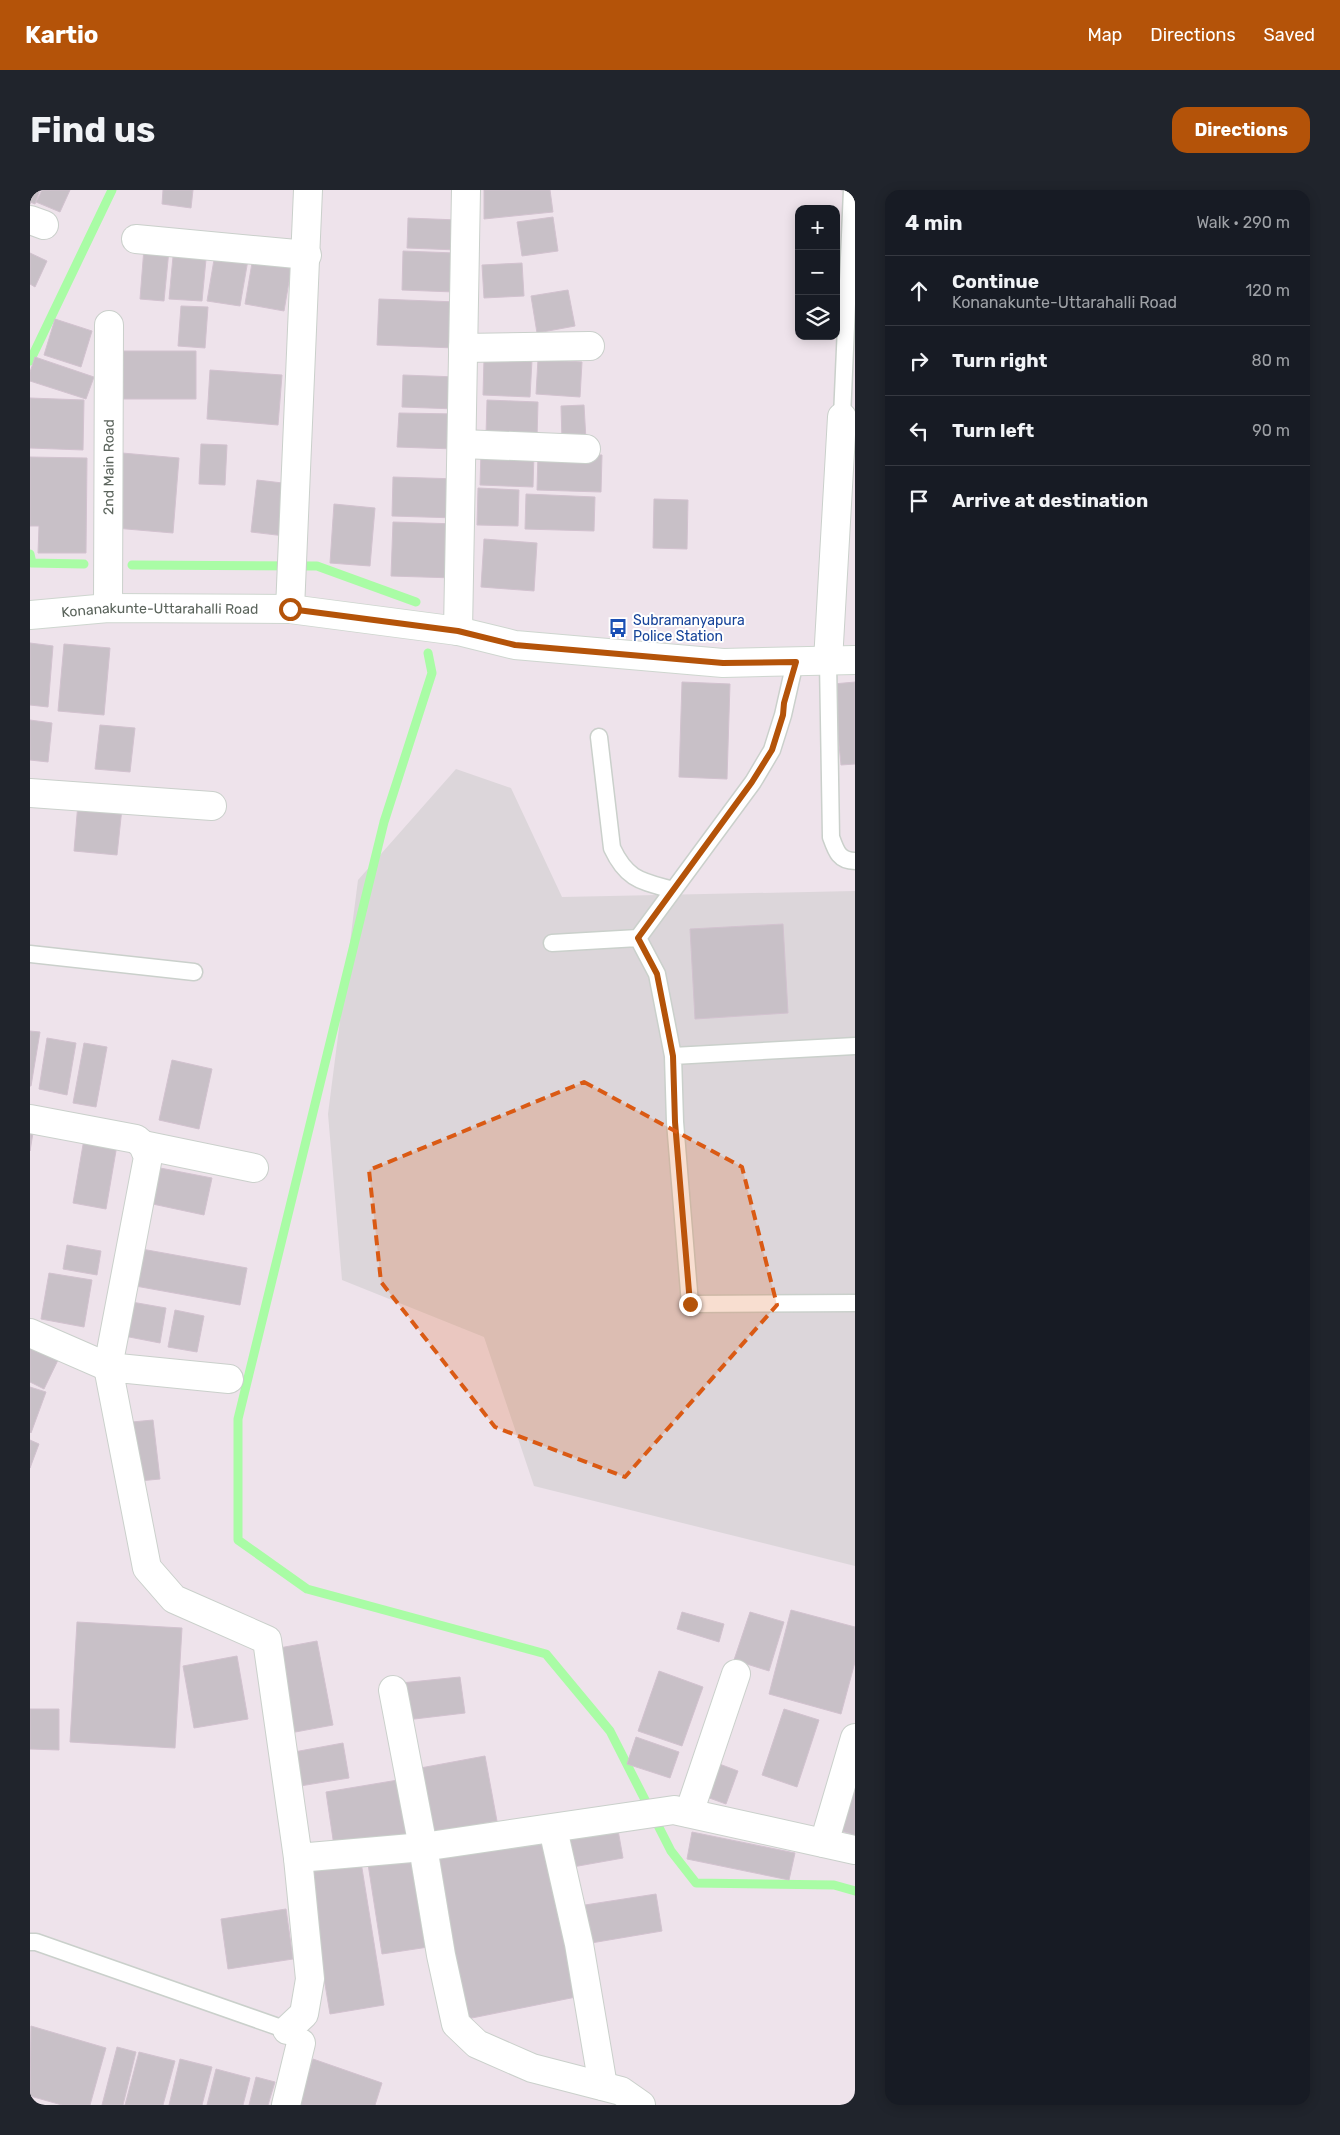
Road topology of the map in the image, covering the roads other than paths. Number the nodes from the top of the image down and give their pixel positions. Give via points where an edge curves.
1 (308, 190) edge
2 (466, 190) edge
3 (852, 190) edge
4 (136, 239) dead end
5 (307, 255) junction
6 (109, 325) dead end
7 (590, 346) dead end
8 (463, 348) junction
9 (842, 416) joint
10 (462, 444) junction
11 (586, 449) dead end
12 (108, 608) junction
13 (290, 609) junction
14 (30, 615) edge
15 (458, 631) junction
16 (855, 660) edge
17 (828, 661) junction
18 (796, 662) junction
19 (599, 737) dead end
20 (30, 793) edge
21 (212, 806) dead end
22 (855, 861) edge
23 (673, 890) junction
24 (638, 938) junction
25 (552, 943) dead end
26 (30, 954) edge
27 (194, 972) dead end
28 (855, 1046) edge
29 (673, 1056) junction
30 (30, 1120) edge
31 (143, 1145) junction
32 (254, 1168) dead end
33 (855, 1303) edge
34 (30, 1333) edge
35 (108, 1367) junction
36 (229, 1379) dead end
37 (736, 1674) dead end
38 (393, 1690) dead end
39 (855, 1738) edge
40 (682, 1811) junction
41 (553, 1829) junction
42 (824, 1843) junction
43 (423, 1847) junction
44 (855, 1850) edge
45 (298, 1858) junction
46 (30, 1942) edge
47 (294, 2036) junction
48 (603, 2086) junction
49 (286, 2105) edge
50 (641, 2105) edge

1 - 5 street
2 - 8 street
3 - 9 lane
4 - 5 street
5 - 13 street
6 - 12 street, 2nd Main Road
7 - 8 street
8 - 10 street
9 - 17 street
10 - 11 street
10 - 15 street
12 - 13 street, Konanakunte-Uttarahalli Road
12 - 14 street, Konanakunte-Uttarahalli Road
13 - 15 street, Konanakunte-Uttarahalli Road
15 - 18 street, Konanakunte-Uttarahalli Road via 515,645 723,663
16 - 17 street, Konanakunte-Uttarahalli Road
17 - 18 street, Konanakunte-Uttarahalli Road
17 - 22 lane via 831,837 837,854 847,861
18 - 23 lane via 772,750
19 - 23 lane via 612,848 620,864 631,875
20 - 21 street
23 - 24 lane
24 - 25 lane
24 - 29 lane via 657,974
26 - 27 lane
28 - 29 lane
29 - 33 lane via 675,1122 690,1304
30 - 31 street via 128,1137
31 - 32 street
31 - 35 street via 148,1158
34 - 35 street
35 - 36 street
35 - 45 street via 147,1568 174,1599 267,1640
37 - 40 street
38 - 43 street
39 - 42 street
40 - 41 street
40 - 42 street
41 - 43 street
41 - 48 street via 579,1944
42 - 44 street
43 - 45 street
43 - 48 street via 456,2024 477,2044 532,2068
45 - 47 street via 310,1979 304,2014
46 - 47 lane
47 - 49 street
48 - 50 street via 621,2091

